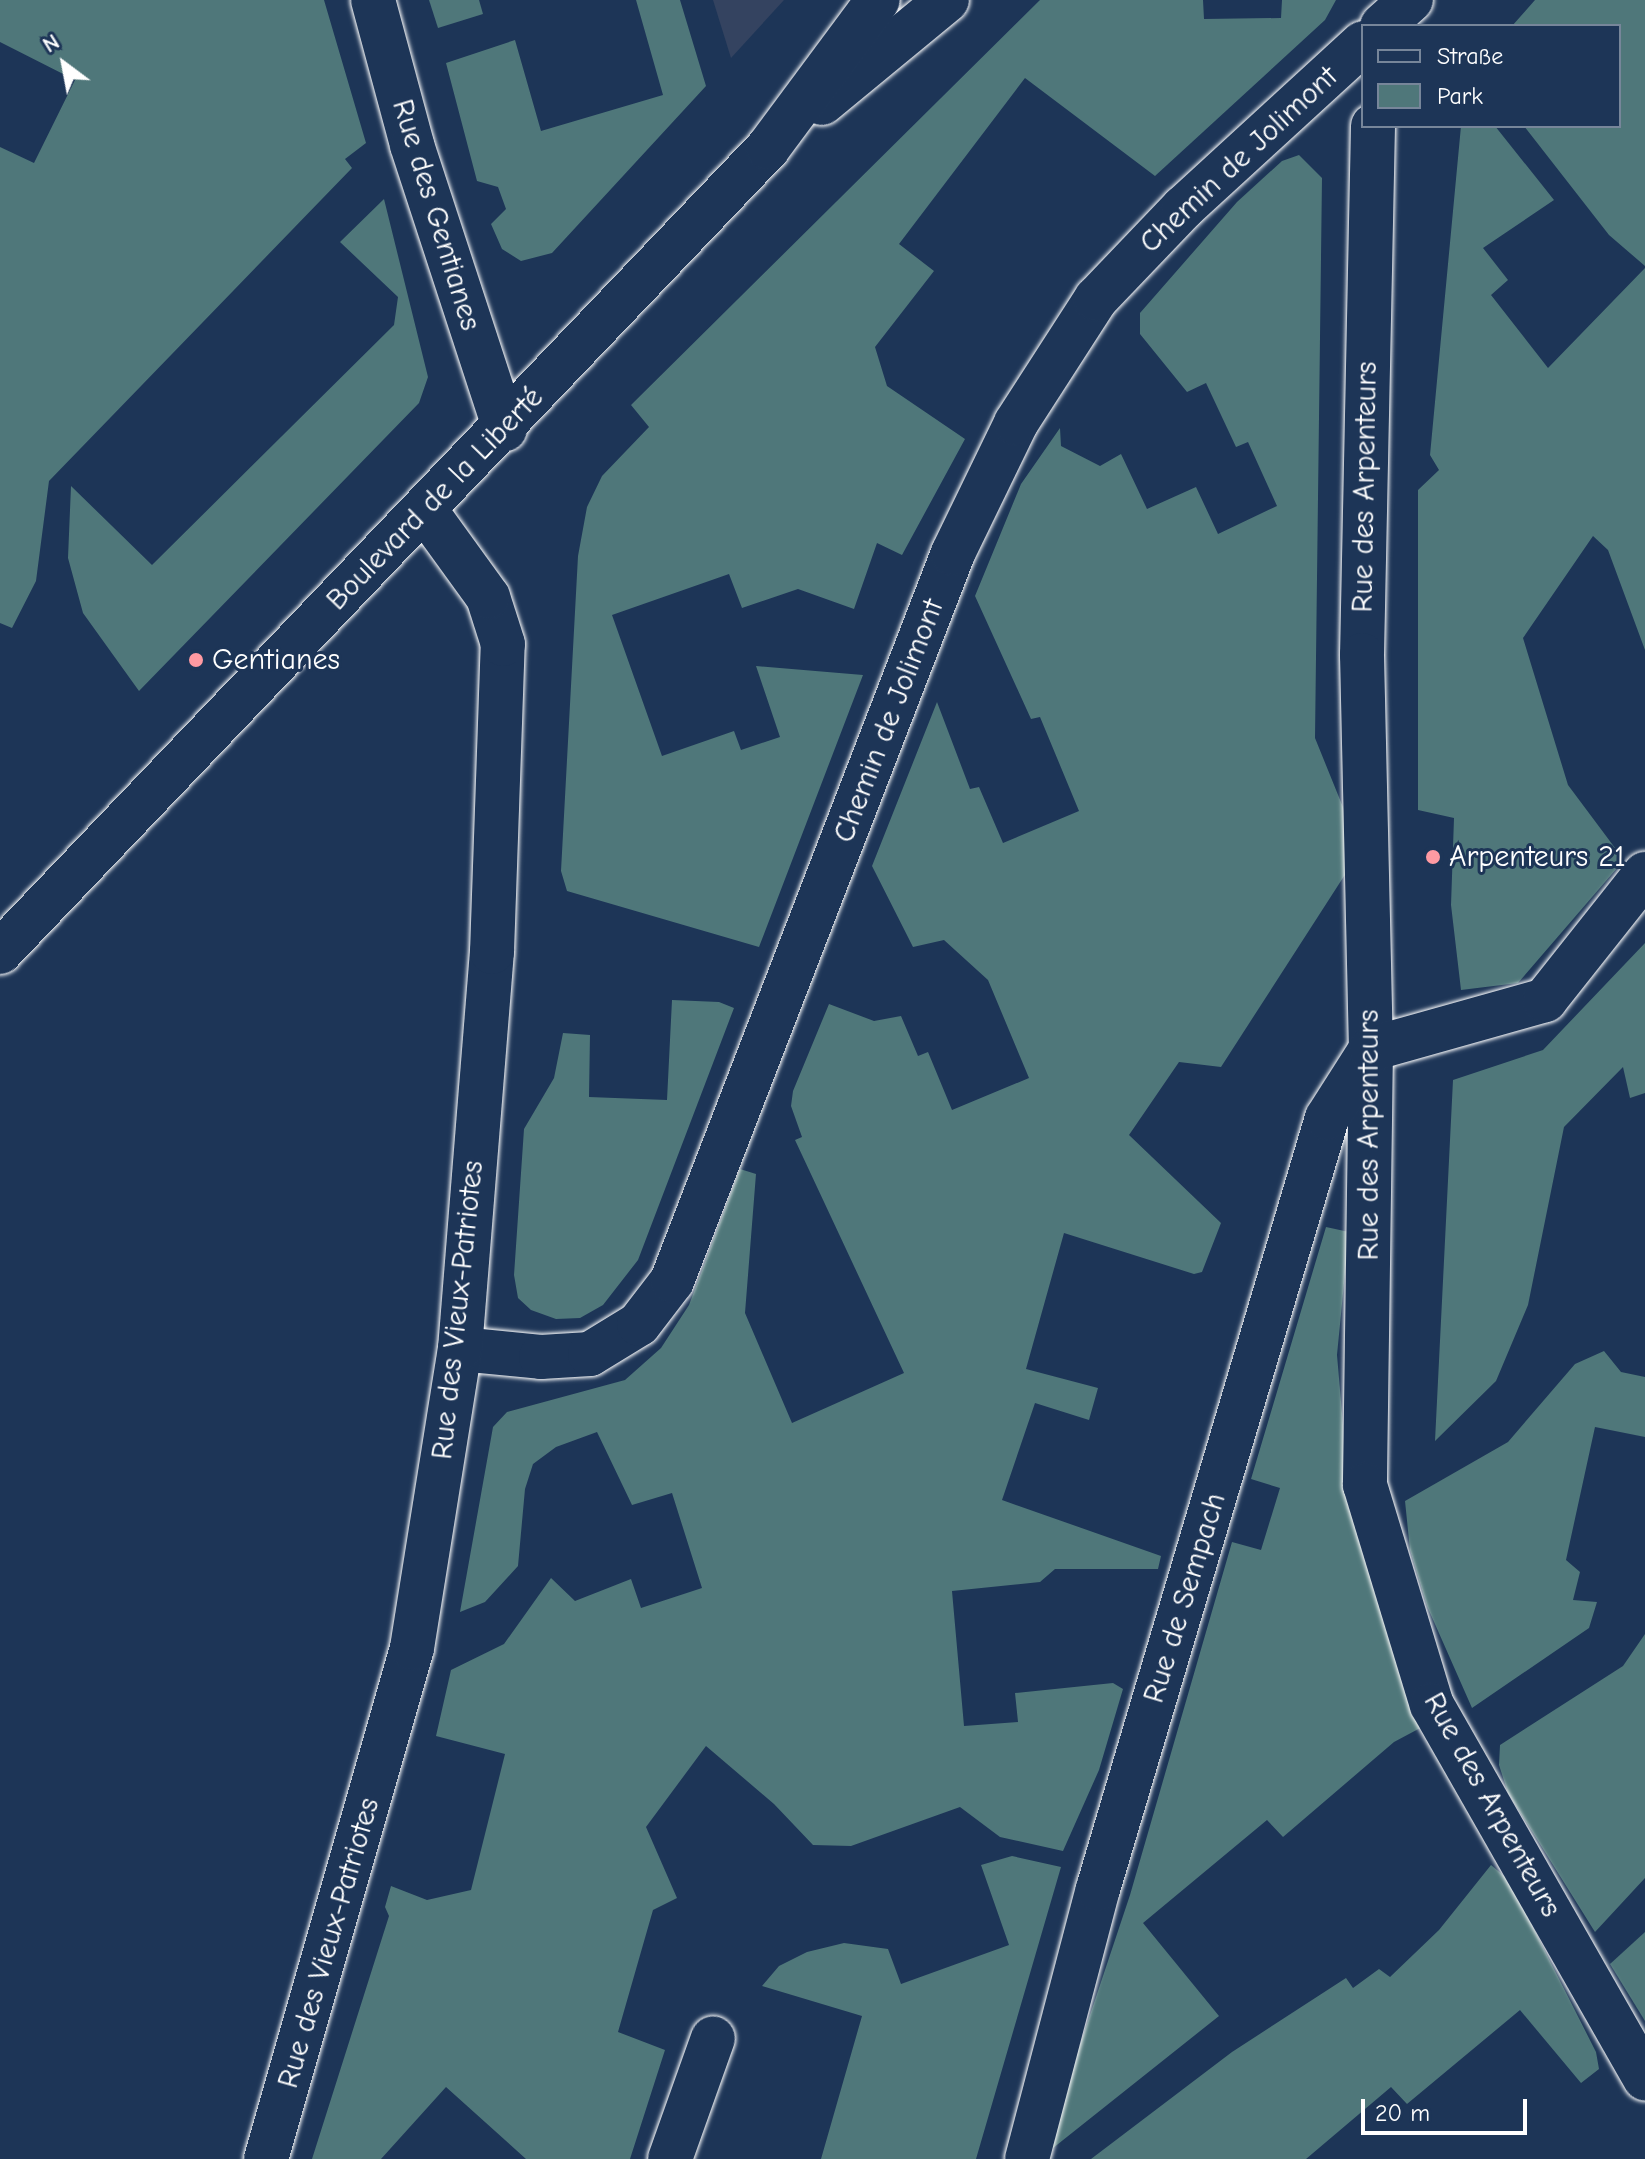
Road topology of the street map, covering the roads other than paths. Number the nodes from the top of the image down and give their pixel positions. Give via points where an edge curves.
1 (373, 0) edge
2 (878, 0) edge
3 (947, 0) edge
4 (1375, 0) edge
5 (1411, 0) edge
6 (1375, 24) edge
7 (1384, 24) edge
8 (1361, 45) edge
9 (1373, 128) edge
10 (768, 148) junction
11 (505, 429) junction
12 (425, 510) junction
13 (1645, 874) edge
14 (0, 952) edge
15 (1371, 1049) junction
16 (460, 1349) junction
17 (713, 2038) dead end
18 (1645, 2078) edge
19 (266, 2159) edge
20 (670, 2159) edge
21 (1027, 2159) edge

1 - 11 street, Rue des Gentianes via 412,145
2 - 10 street, Boulevard de la Liberté
3 - 10 street, Boulevard de la Liberté
4 - 6 street
5 - 7 street
8 - 16 street, Chemin de Jolimont via 1183,208 1096,299 1016,423 953,553 672,1281 639,1324 590,1354 541,1357
9 - 15 street, Rue des Arpenteurs via 1362,655
10 - 11 street, Boulevard de la Liberté
11 - 12 street, Boulevard de la Liberté
12 - 14 street, Boulevard de la Liberté
12 - 16 street, Rue des Vieux-Patriotes via 488,597 503,644 492,952
13 - 15 street via 1545,1000
15 - 18 street, Rue des Arpenteurs via 1365,1485 1432,1705
15 - 21 street, Rue de Sempach via 1327,1118 1098,1889
16 - 19 street, Rue des Vieux-Patriotes via 412,1648
17 - 20 street

